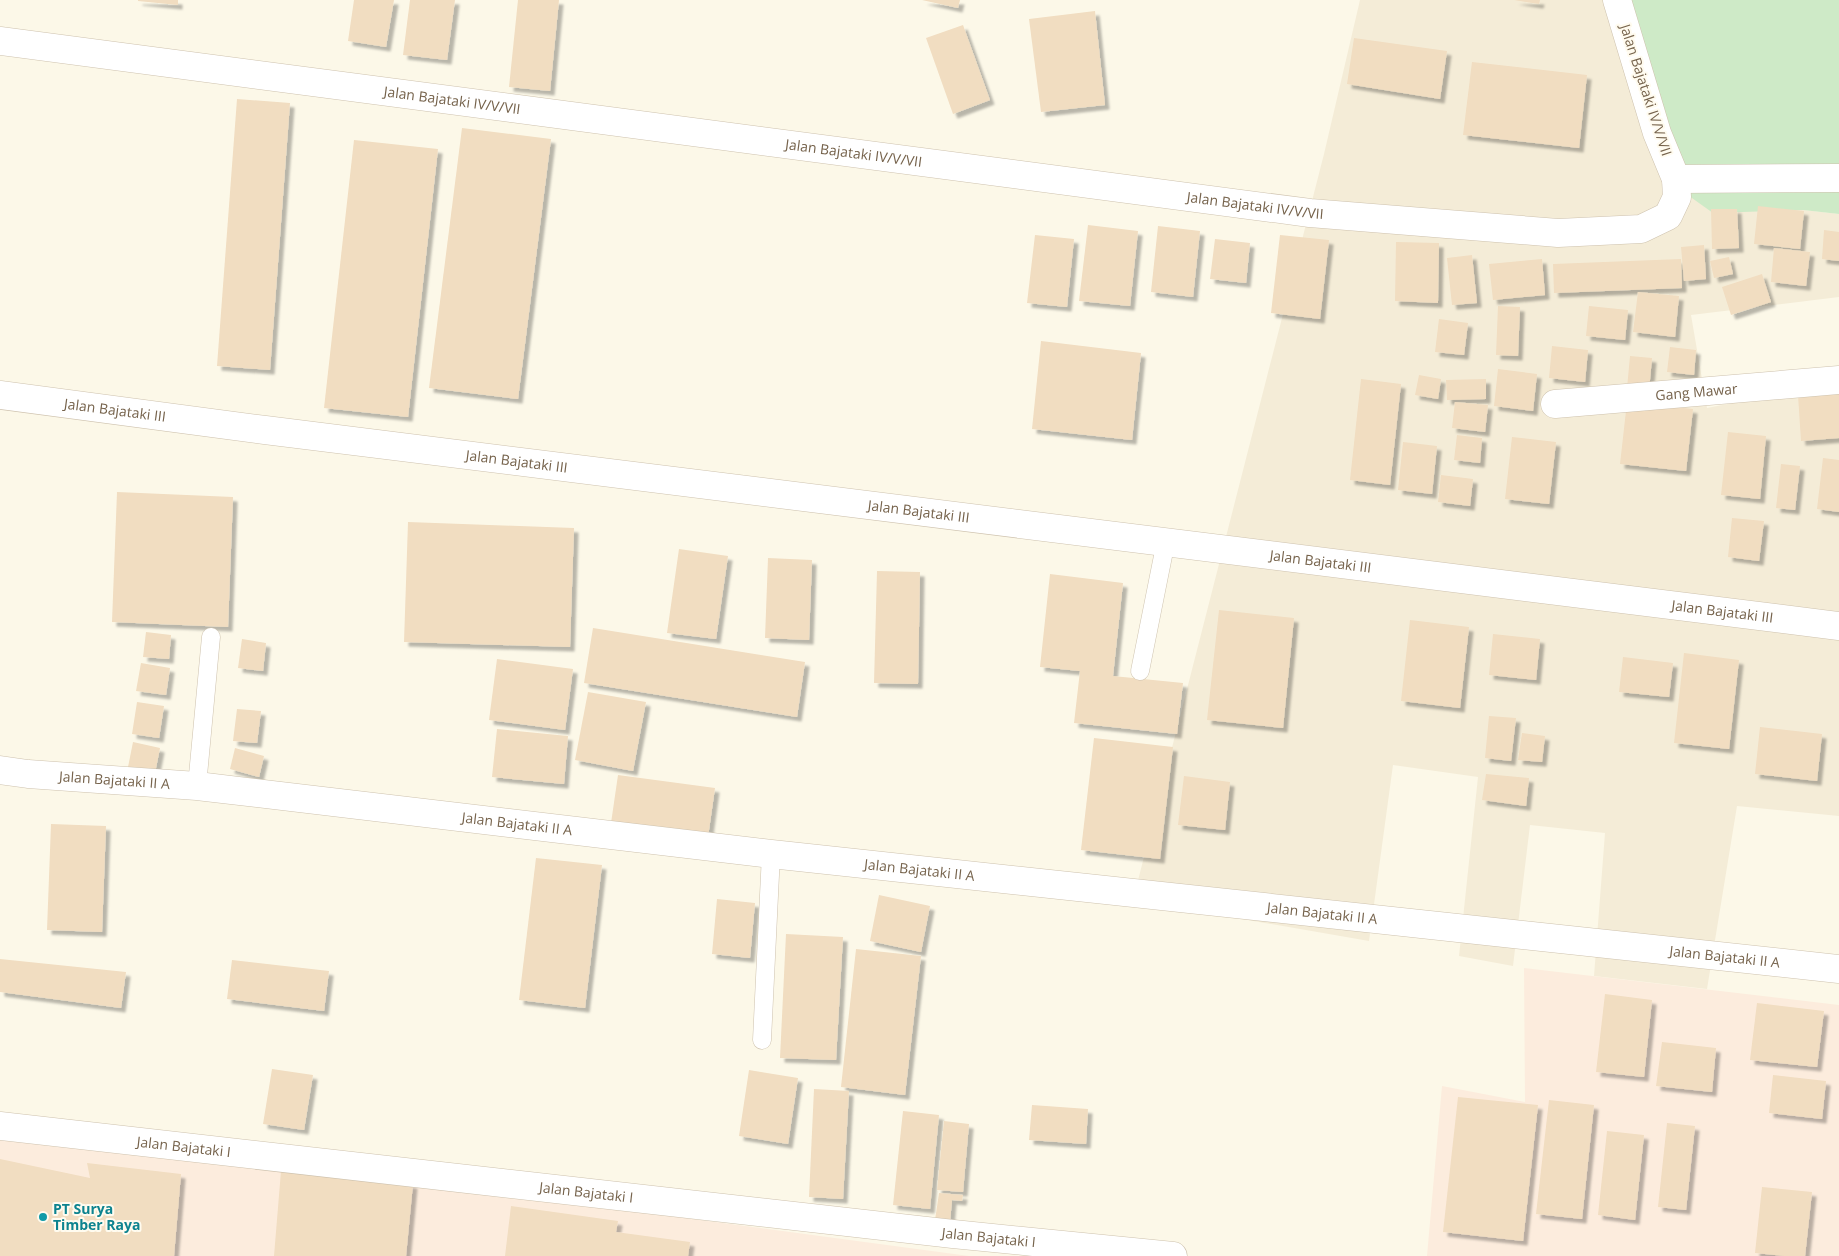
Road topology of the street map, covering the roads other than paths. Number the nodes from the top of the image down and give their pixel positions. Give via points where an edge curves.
1 (1617, 0) edge
2 (0, 41) edge
3 (1839, 178) edge
4 (1676, 179) junction
5 (1839, 380) edge
6 (0, 396) edge
7 (1555, 404) dead end
8 (1166, 541) junction
9 (1839, 626) edge
10 (211, 637) dead end
11 (1140, 671) dead end
12 (0, 770) edge
13 (197, 786) junction
14 (771, 854) junction
15 (1839, 969) edge
16 (762, 1040) dead end
17 (0, 1126) edge
18 (1173, 1256) edge

1 - 4 street, Jalan Bajataki IV/V/VII via 1657,133
2 - 4 street, Jalan Bajataki IV/V/VII via 1310,213 1558,232 1641,229 1668,216 1677,197
3 - 4 street
5 - 7 street, Gang Mawar
6 - 8 street, Jalan Bajataki III
8 - 9 street, Jalan Bajataki III
8 - 11 lane
10 - 13 lane
12 - 13 street, Jalan Bajataki II A
13 - 14 street, Jalan Bajataki II A
14 - 15 street, Jalan Bajataki II A
14 - 16 lane
17 - 18 street, Jalan Bajataki I

